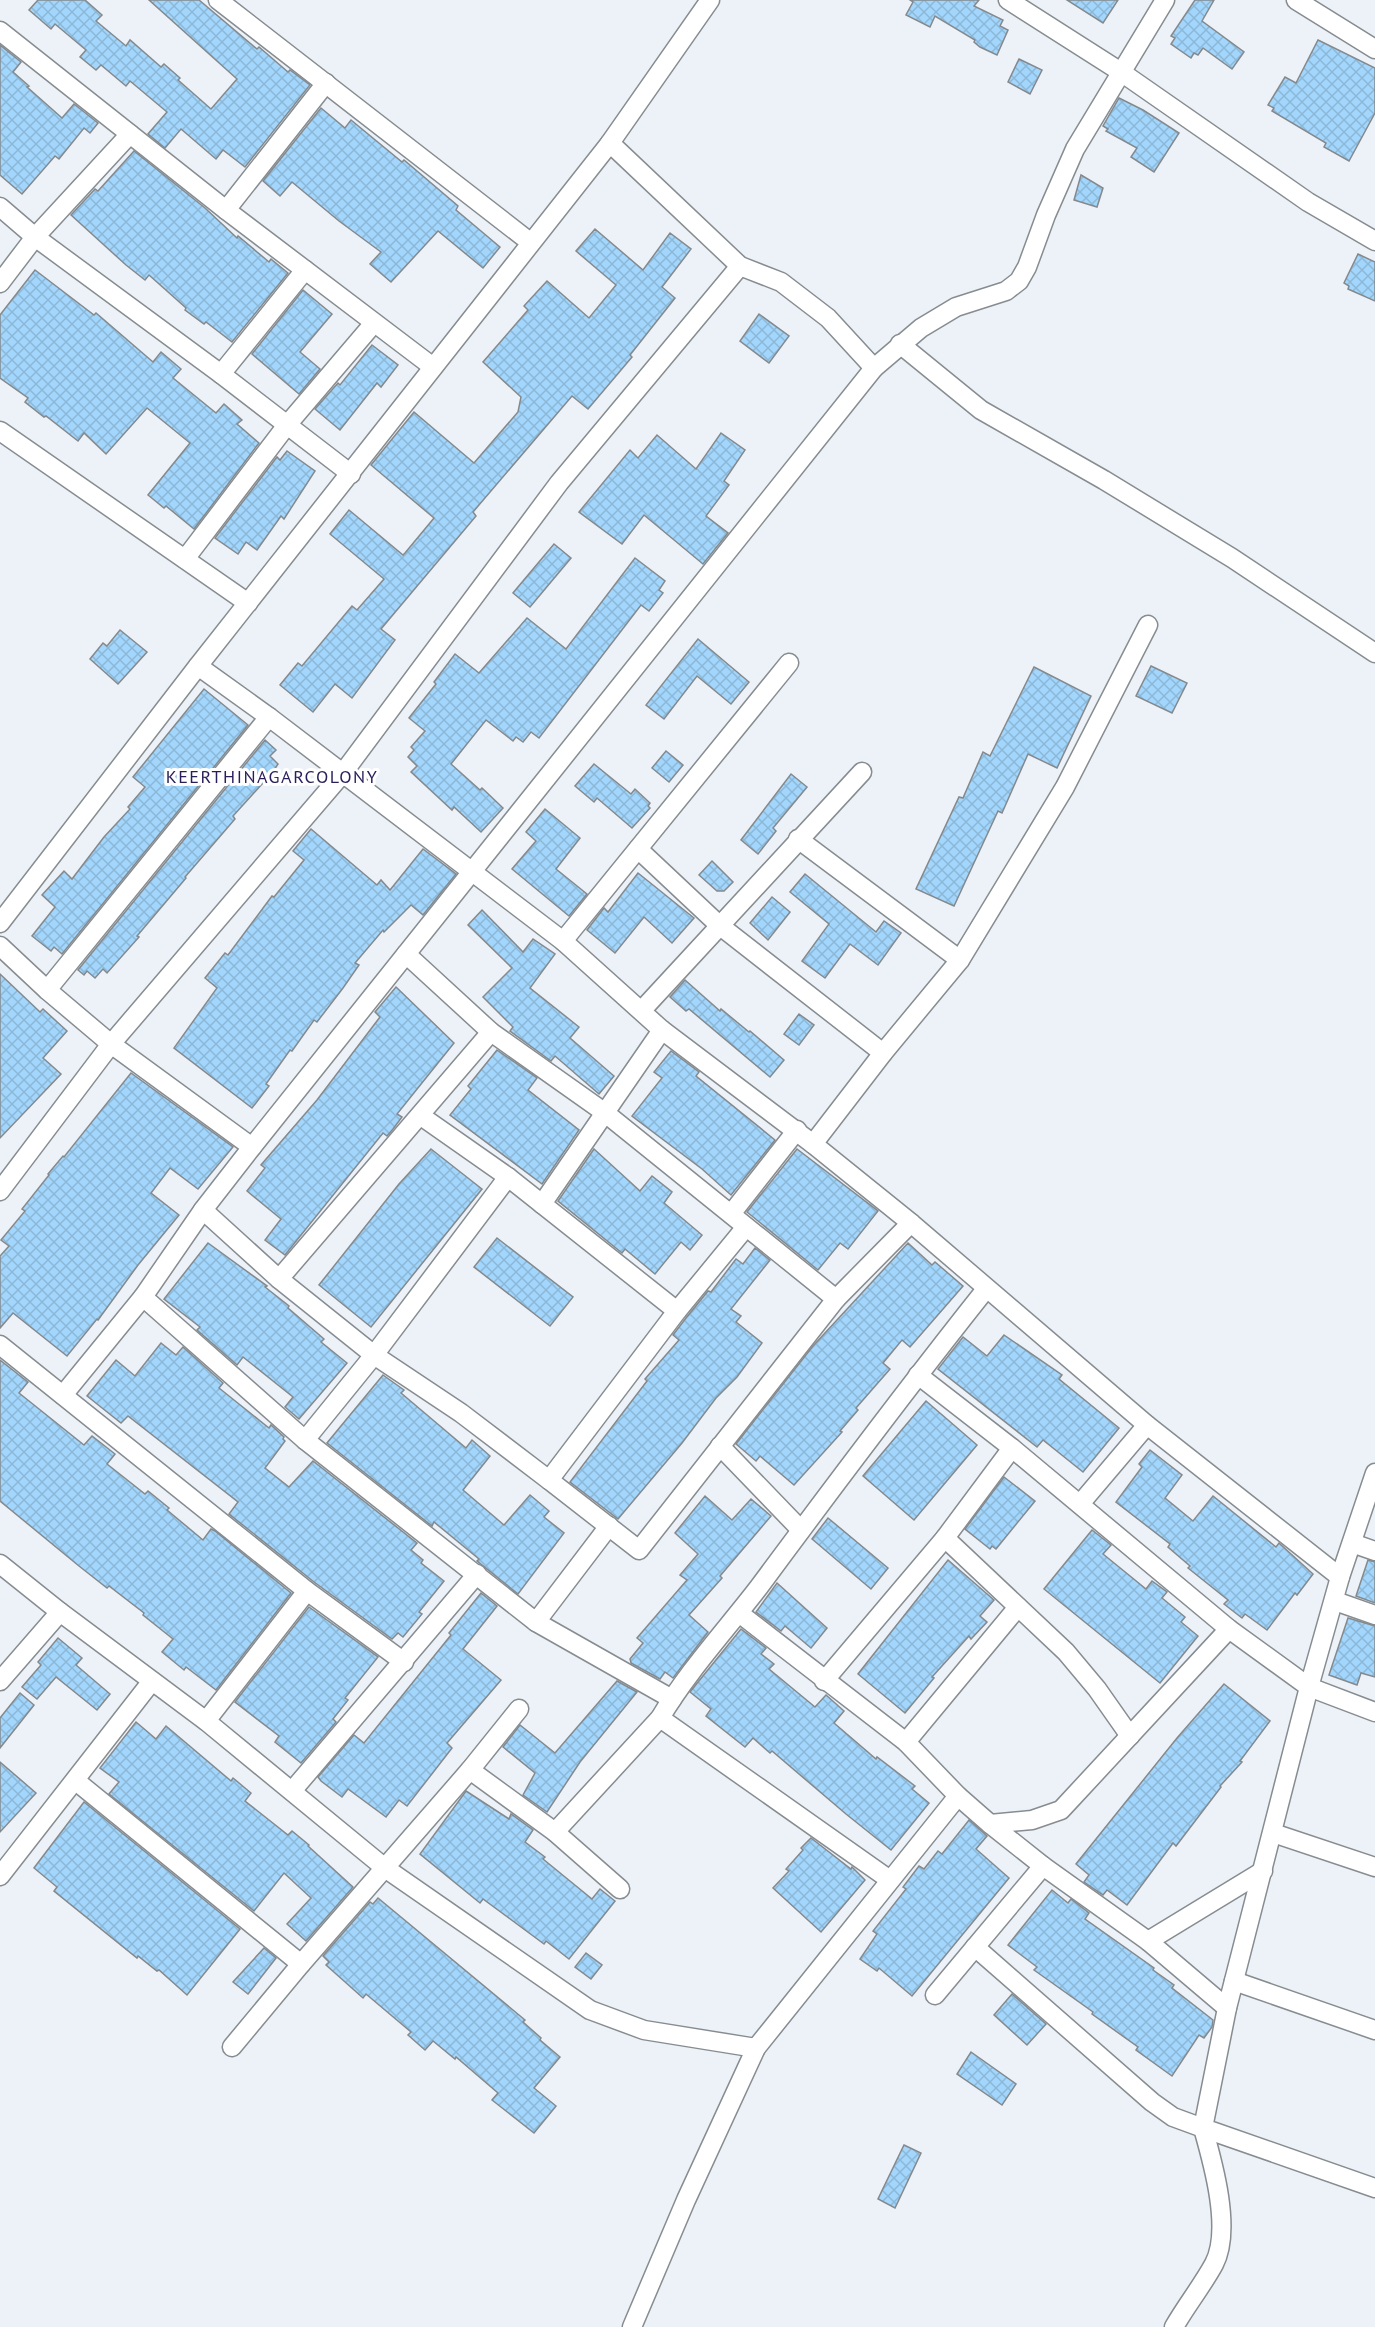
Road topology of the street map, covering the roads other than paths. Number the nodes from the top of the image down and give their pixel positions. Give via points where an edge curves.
1 (218, 0) edge
2 (710, 0) edge
3 (1008, 0) edge
4 (1165, 0) edge
5 (1296, 0) edge
6 (0, 31) edge
7 (1375, 49) edge
8 (1121, 72) junction
9 (326, 83) junction
10 (130, 134) junction
11 (610, 143) junction
12 (0, 207) edge
13 (226, 210) junction
14 (35, 237) junction
15 (1375, 241) edge
16 (530, 242) junction
17 (740, 266) junction
18 (305, 270) junction
19 (0, 284) edge
20 (374, 323) junction
21 (900, 344) junction
22 (433, 367) junction
23 (874, 368) junction
24 (221, 374) junction
25 (287, 425) junction
26 (0, 431) edge
27 (351, 474) junction
28 (185, 559) junction
29 (248, 603) junction
30 (1148, 625) dead end
31 (1375, 653) edge
32 (789, 663) dead end
33 (198, 666) junction
34 (269, 717) junction
35 (862, 772) dead end
36 (343, 773) junction
37 (798, 840) junction
38 (638, 849) junction
39 (471, 872) junction
40 (0, 921) edge
41 (719, 925) junction
42 (563, 941) junction
43 (0, 946) edge
44 (406, 954) junction
45 (960, 960) junction
46 (47, 990) junction
47 (642, 1010) junction
48 (662, 1030) junction
49 (491, 1032) junction
50 (111, 1044) junction
51 (883, 1053) junction
52 (604, 1112) junction
53 (421, 1116) junction
54 (797, 1130) junction
55 (813, 1143) junction
56 (252, 1147) junction
57 (508, 1177) junction
58 (0, 1191) edge
59 (542, 1204) junction
60 (202, 1210) junction
61 (731, 1214) junction
62 (911, 1223) junction
63 (746, 1227) junction
64 (279, 1279) junction
65 (986, 1289) junction
66 (143, 1297) junction
67 (836, 1299) junction
68 (677, 1311) junction
69 (0, 1345) edge
70 (374, 1355) junction
71 (918, 1375) junction
72 (63, 1395) junction
73 (1147, 1425) junction
74 (304, 1440) junction
75 (720, 1446) junction
76 (1012, 1448) junction
77 (1375, 1473) edge
78 (549, 1480) junction
79 (1080, 1504) junction
80 (609, 1526) junction
81 (801, 1530) junction
82 (945, 1538) junction
83 (1352, 1543) junction
84 (1375, 1551) edge
85 (0, 1564) edge
86 (477, 1574) junction
87 (1340, 1576) junction
88 (307, 1591) junction
89 (1335, 1601) junction
90 (1018, 1607) junction
91 (60, 1612) junction
92 (739, 1613) junction
93 (1375, 1615) edge
94 (536, 1622) junction
95 (1229, 1629) junction
96 (404, 1662) junction
97 (0, 1681) edge
98 (152, 1681) junction
99 (824, 1681) junction
100 (1309, 1687) junction
101 (672, 1699) junction
102 (519, 1709) dead end
103 (1375, 1712) edge
104 (660, 1718) junction
105 (206, 1721) junction
106 (1130, 1736) junction
107 (906, 1742) junction
108 (470, 1770) junction
109 (76, 1781) junction
110 (292, 1791) junction
111 (958, 1796) junction
112 (990, 1824) junction
113 (555, 1832) junction
114 (1273, 1833) junction
115 (1043, 1866) junction
116 (1375, 1867) edge
117 (385, 1868) junction
118 (1263, 1871) junction
119 (0, 1876) edge
120 (890, 1880) junction
121 (620, 1889) dead end
122 (1148, 1941) junction
123 (975, 1947) junction
124 (301, 1964) junction
125 (1234, 1981) junction
126 (935, 1995) dead end
127 (1227, 2008) junction
128 (1375, 2030) edge
129 (232, 2047) dead end
130 (756, 2048) junction
131 (1203, 2128) junction
132 (1375, 2188) edge
133 (632, 2327) edge
134 (1174, 2327) edge

1 - 9 street
2 - 11 street
3 - 8 street
4 - 8 street
5 - 7 street
6 - 10 street
8 - 15 street via 1308,202
8 - 21 street via 1075,149 1019,281 1006,291 956,307
9 - 13 street
9 - 16 street
10 - 13 street
10 - 14 street
11 - 16 street
11 - 17 street
12 - 14 street
13 - 18 street
14 - 19 street
14 - 24 street
16 - 22 street
17 - 23 street via 781,282 828,318
17 - 36 street via 560,483
18 - 20 street
18 - 24 street
20 - 22 street
20 - 25 street
21 - 23 street
21 - 31 street via 981,410 1232,558
22 - 27 street
23 - 39 street
24 - 25 street
25 - 27 street
25 - 28 street
26 - 28 street
27 - 29 street
28 - 29 street
29 - 33 street
30 - 45 street via 1065,787
32 - 38 street
33 - 34 street
33 - 40 street
34 - 36 street
34 - 46 street
35 - 37 street
36 - 39 street
36 - 50 street
37 - 41 street
37 - 45 street
38 - 41 street
38 - 42 street
39 - 42 street
39 - 44 street
41 - 47 street
41 - 51 street
42 - 47 street
43 - 46 street
44 - 49 street
44 - 56 street
45 - 51 street
46 - 50 street
47 - 48 street
48 - 52 street
48 - 54 street
49 - 52 street
49 - 53 street
50 - 56 street
50 - 58 street
51 - 55 street
52 - 59 street
52 - 61 street
53 - 57 street
53 - 64 street
54 - 55 street
54 - 61 street
55 - 62 street
56 - 60 street
57 - 59 street
57 - 70 street
59 - 68 street
60 - 64 street
60 - 66 street
61 - 63 street
62 - 65 street
62 - 67 street
63 - 67 street
63 - 68 street
64 - 70 street
65 - 71 street
65 - 73 street
66 - 72 street
66 - 74 street
67 - 75 street
68 - 78 street
69 - 72 street
70 - 74 street
70 - 78 street via 461,1413
71 - 76 street
71 - 81 street
72 - 88 street
73 - 79 street
73 - 87 street
74 - 86 street
75 - 80 street via 639,1550
75 - 81 street
76 - 79 street
76 - 82 street
77 - 83 street
78 - 80 street
79 - 95 street
80 - 94 street
81 - 92 street
82 - 90 street
82 - 99 street
83 - 84 street
83 - 87 street
85 - 91 street
86 - 94 street
86 - 96 street
87 - 89 street
88 - 96 street
88 - 105 street
89 - 93 street
89 - 100 street
90 - 106 street via 1066,1652
90 - 107 street
91 - 97 street
91 - 98 street
92 - 99 street
92 - 101 street
94 - 101 street
95 - 100 street
95 - 106 street
96 - 110 street
98 - 105 street
98 - 109 street
99 - 107 street
100 - 103 street
100 - 114 street
101 - 104 street
102 - 108 street
104 - 113 street
104 - 120 street
105 - 110 street
106 - 112 street via 1061,1810 1032,1820
107 - 111 street
108 - 113 street
108 - 117 street
109 - 119 street
109 - 124 street
110 - 117 street
111 - 112 street
111 - 120 street
112 - 115 street
113 - 121 street
114 - 116 street
114 - 118 street
115 - 122 street
115 - 123 street
117 - 124 street
117 - 130 street via 590,2010 644,2030
118 - 122 street
118 - 125 street
120 - 130 street
122 - 127 street
123 - 126 street
123 - 131 street via 1152,2102 1173,2117
124 - 129 street
125 - 127 street
125 - 128 street
127 - 131 street
130 - 133 street
131 - 132 street
131 - 134 street via 1215,2171 1221,2234 1215,2263

